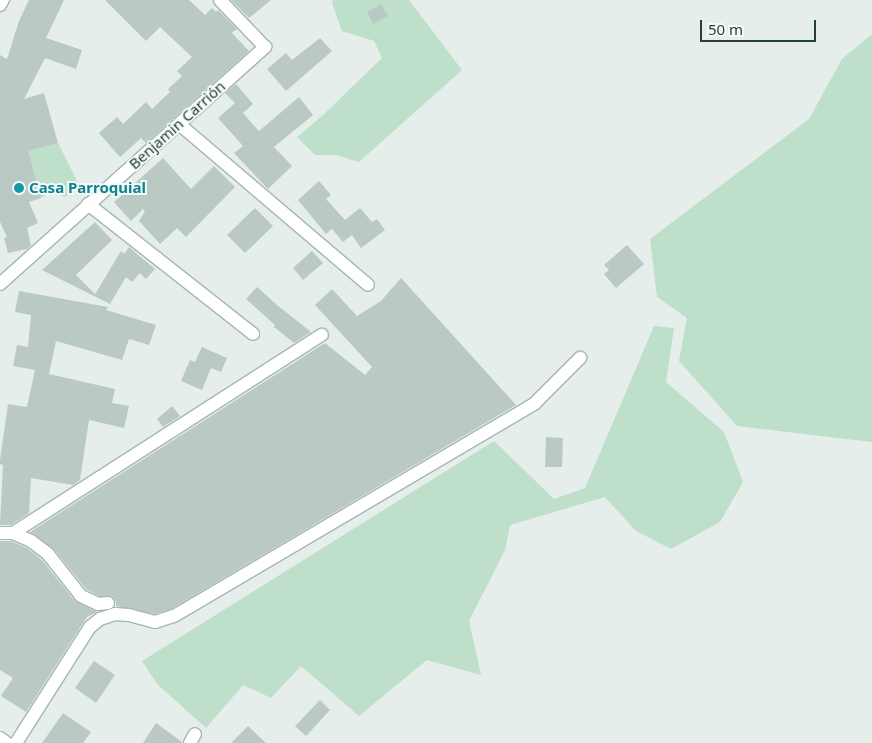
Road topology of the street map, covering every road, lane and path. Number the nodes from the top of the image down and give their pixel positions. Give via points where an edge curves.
1 (3, 0) edge
2 (220, 0) edge
3 (0, 5) edge
4 (179, 124) junction
5 (88, 204) junction
6 (0, 284) edge
7 (368, 285) dead end
8 (253, 334) dead end
9 (322, 336) dead end
10 (580, 358) dead end
11 (0, 533) edge
12 (14, 533) junction
13 (108, 603) dead end
14 (0, 738) edge
15 (7, 743) edge
16 (16, 743) edge

1 - 3 street
2 - 4 street, Benjamin Carrión via 265,47
4 - 5 street, Benjamin Carrión
4 - 7 street
5 - 6 street, Benjamin Carrión
5 - 8 street
9 - 12 street
10 - 16 street via 535,403 174,616 155,622 115,614 100,619 90,628
11 - 12 street
12 - 13 street via 48,554 81,596 98,604
14 - 15 street

